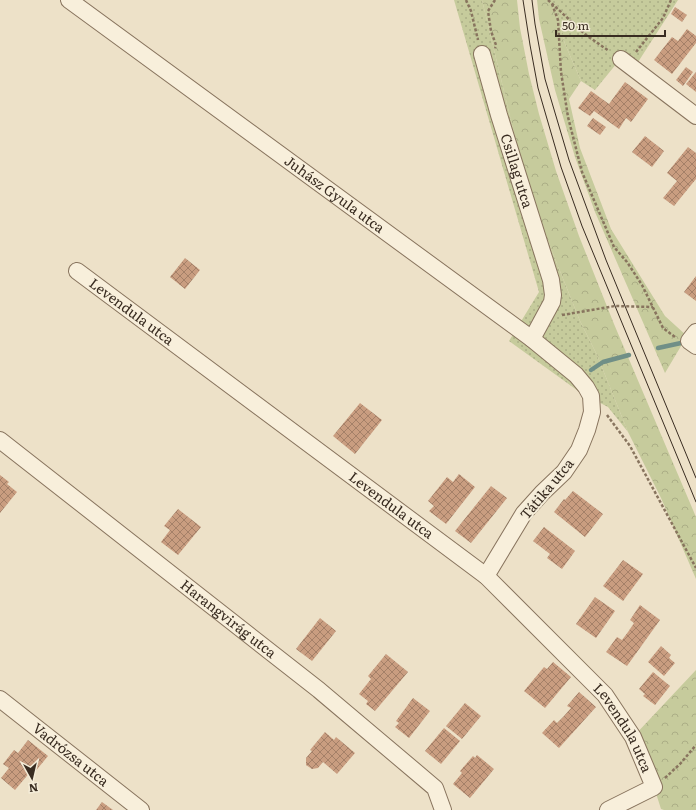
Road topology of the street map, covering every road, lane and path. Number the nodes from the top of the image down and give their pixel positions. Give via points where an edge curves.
1 (69, 0) edge
2 (466, 0) edge
3 (548, 0) edge
4 (671, 0) edge
5 (552, 4) junction
6 (482, 54) joint
7 (624, 61) junction
8 (696, 116) edge
9 (78, 271) dead end
10 (653, 307) junction
11 (543, 318) junction
12 (532, 338) junction
13 (694, 340) edge
14 (592, 396) junction
15 (0, 440) edge
16 (696, 568) edge
17 (486, 576) junction
18 (0, 699) edge
19 (696, 744) edge
20 (654, 787) junction
21 (141, 810) edge
22 (443, 810) edge
23 (608, 810) edge

1 - 12 street, Juhász Gyula utca
2 - 6 path
3 - 5 path
4 - 7 path via 663,18
5 - 7 path via 586,35
5 - 10 path via 558,20 561,72 568,117 582,172 614,247 642,285
6 - 11 street, Csillag utca via 551,280 554,295
7 - 8 street
9 - 17 street, Levendula utca
10 - 11 path via 614,306
10 - 13 path via 663,328 675,337
11 - 12 street, Csillag utca
12 - 14 street, Juhász Gyula utca via 576,375
14 - 16 path via 630,446
14 - 17 street, Tátika utca via 592,412 579,450 564,472 524,513
15 - 22 street, Harangvirág utca via 319,690 435,788
17 - 20 street, Levendula utca via 605,695 633,737
18 - 21 street, Vadrózsa utca
19 - 20 path via 680,764
20 - 23 street

